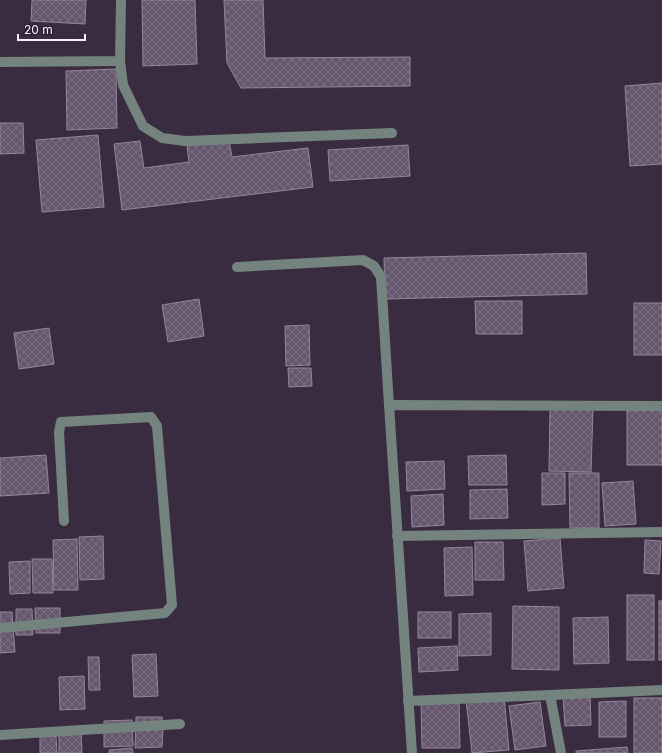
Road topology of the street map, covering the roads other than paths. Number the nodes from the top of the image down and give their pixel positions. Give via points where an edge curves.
1 (121, 0) edge
2 (120, 61) junction
3 (0, 62) edge
4 (392, 132) dead end
5 (237, 266) dead end
6 (389, 405) junction
7 (662, 406) edge
8 (64, 521) dead end
9 (662, 532) edge
10 (397, 536) junction
11 (0, 628) edge
12 (662, 690) edge
13 (550, 695) junction
14 (408, 701) junction
15 (180, 724) dead end
16 (0, 735) edge
17 (412, 753) edge
18 (561, 753) edge

1 - 2 street
2 - 3 street
2 - 4 street via 123,85 140,121 143,126 162,138 185,141
5 - 6 street via 363,260 374,266 381,277
6 - 7 street
6 - 10 street
8 - 11 street via 59,432 61,422 151,417 157,426 172,605 165,613
9 - 10 street
10 - 14 street
12 - 13 street
13 - 14 street
13 - 18 street
14 - 17 street
15 - 16 street

